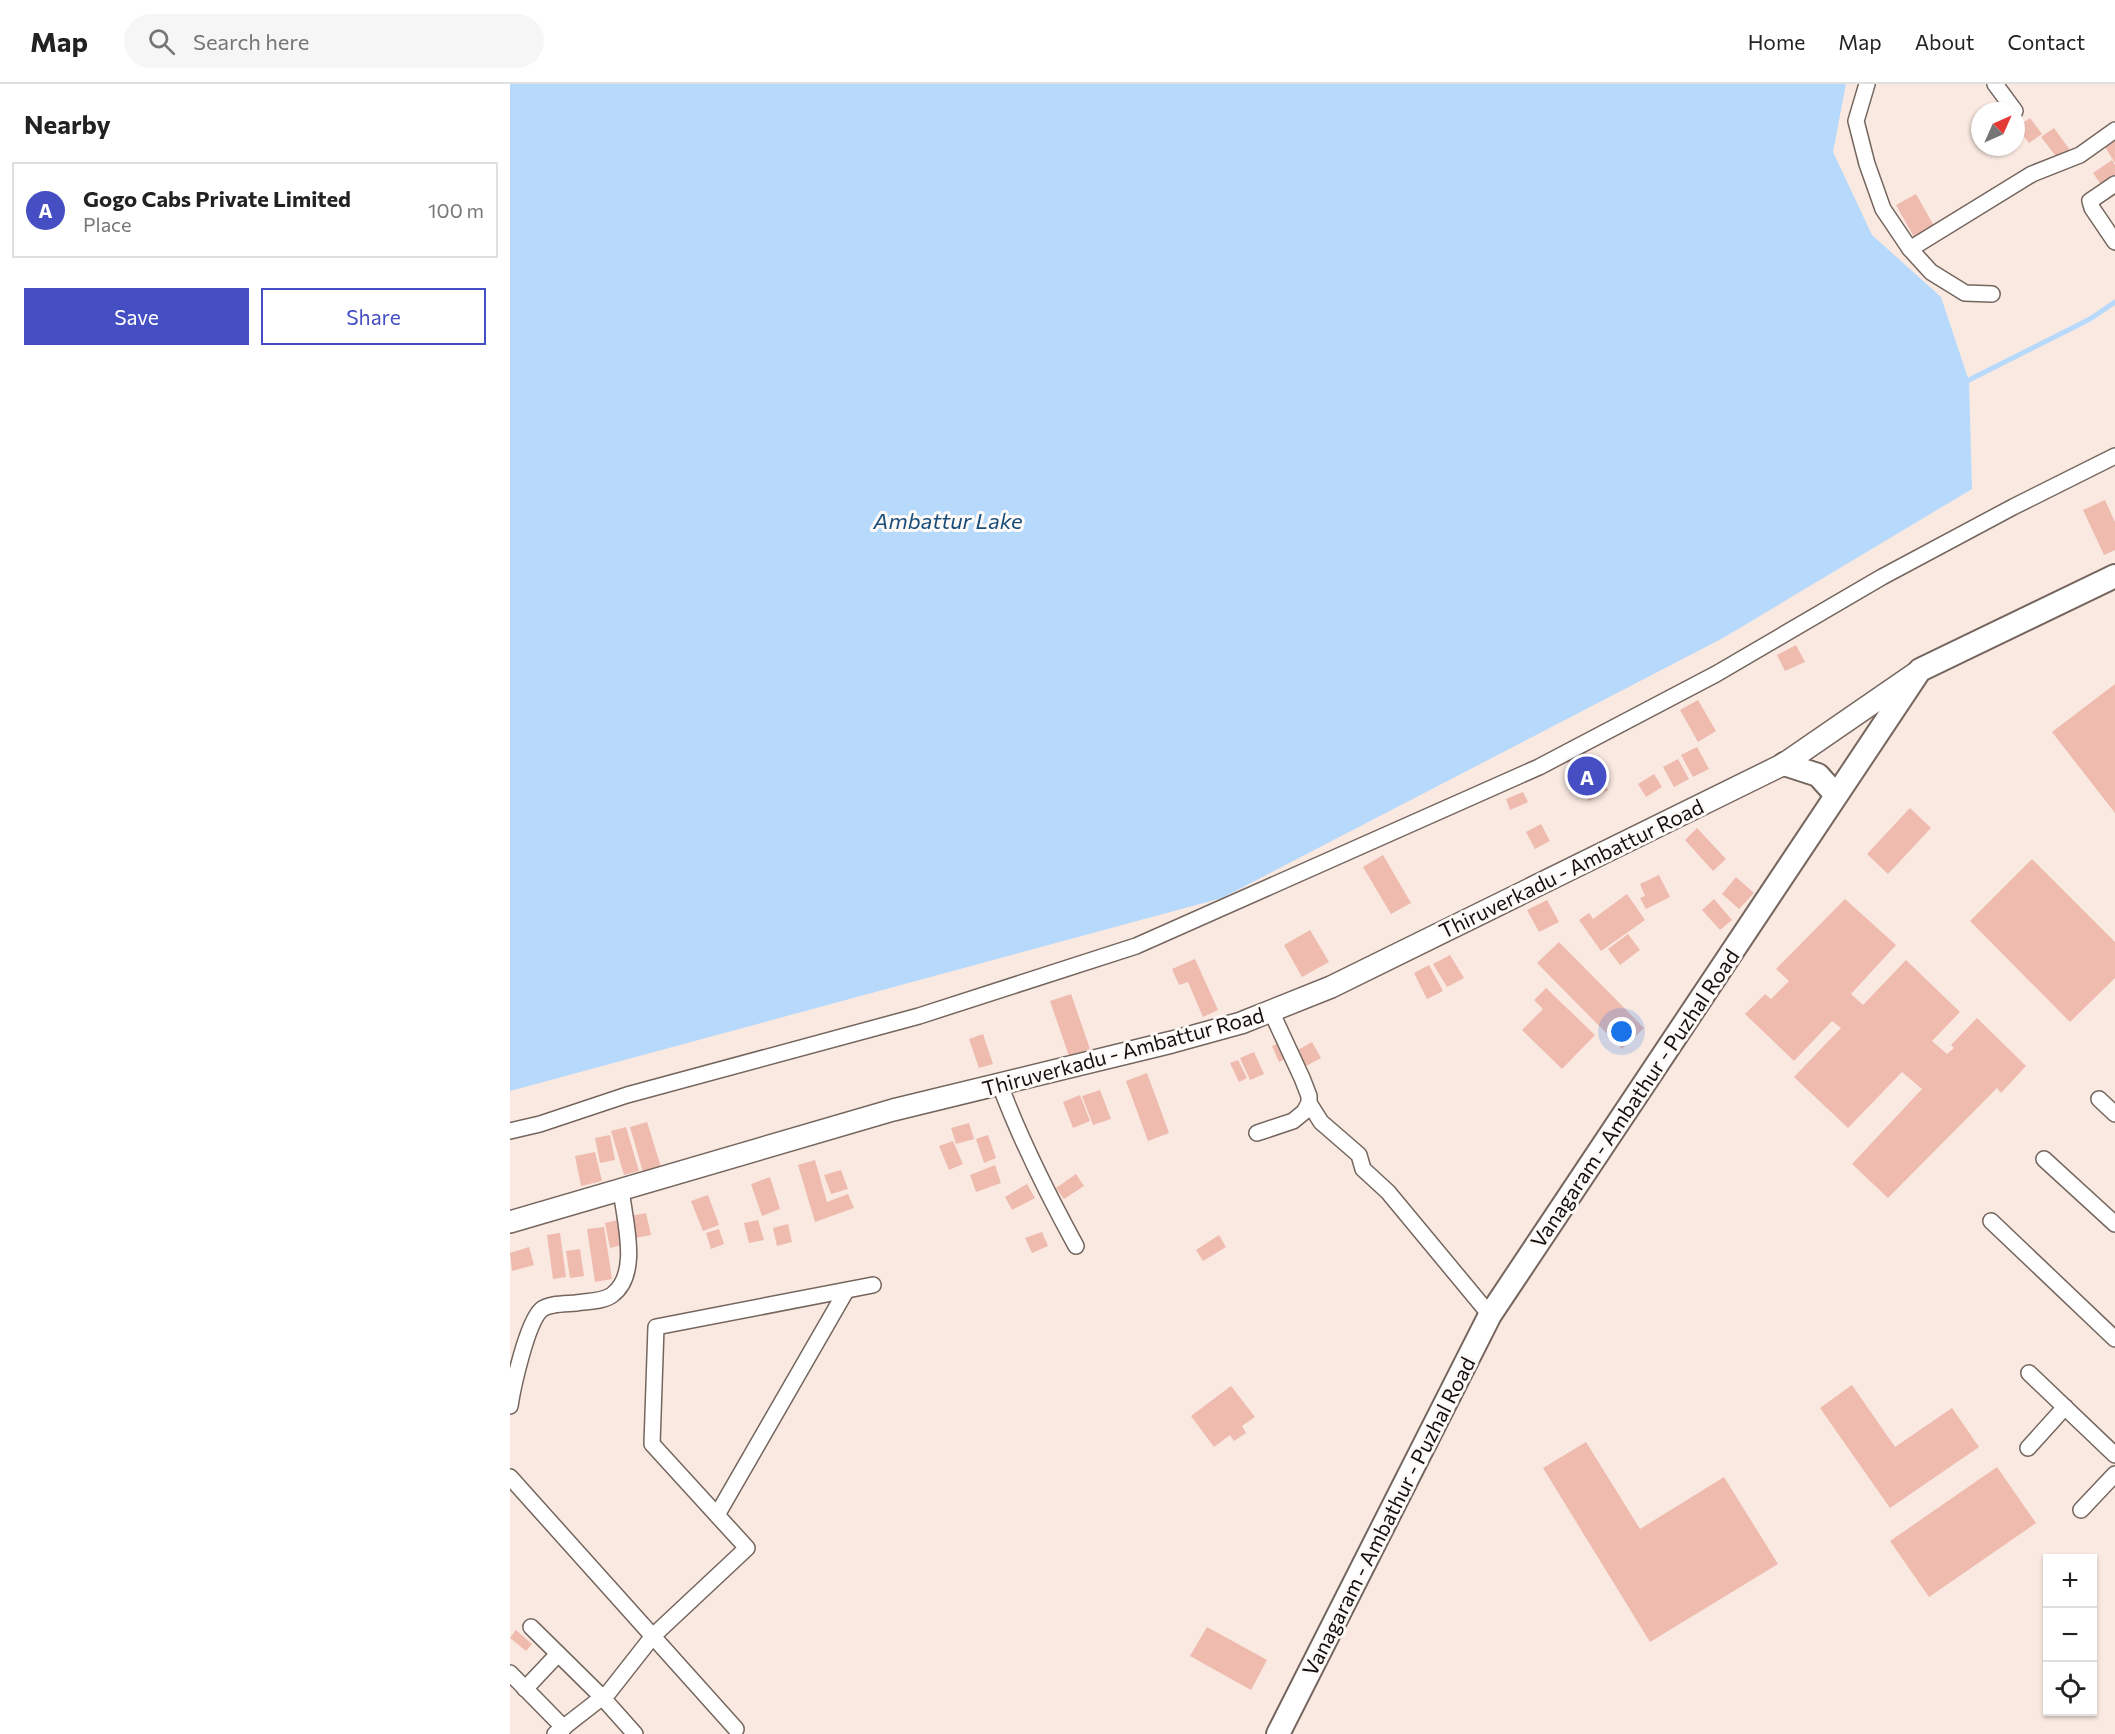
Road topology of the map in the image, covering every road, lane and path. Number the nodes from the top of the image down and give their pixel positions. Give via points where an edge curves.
1 (1867, 84) edge
2 (1995, 84) edge
3 (2008, 102) edge
4 (2115, 130) edge
5 (2115, 184) edge
6 (2115, 243) edge
7 (1910, 249) junction
8 (1992, 294) dead end
9 (2115, 456) edge
10 (2115, 576) edge
11 (1920, 670) junction
12 (1784, 764) junction
13 (1836, 795) junction
14 (1271, 1011) junction
15 (1000, 1085) junction
16 (2099, 1099) dead end
17 (1309, 1103) junction
18 (2115, 1114) edge
19 (510, 1131) edge
20 (1257, 1133) dead end
21 (2044, 1159) dead end
22 (621, 1189) junction
23 (1991, 1221) dead end
24 (510, 1222) edge
25 (2115, 1224) edge
26 (1076, 1246) dead end
27 (873, 1285) dead end
28 (846, 1290) junction
29 (1490, 1316) junction
30 (2115, 1339) edge
31 (2029, 1373) dead end
32 (510, 1406) edge
33 (2065, 1407) junction
34 (2028, 1448) dead end
35 (2115, 1455) edge
36 (2115, 1474) edge
37 (510, 1477) edge
38 (2081, 1510) dead end
39 (717, 1515) junction
40 (531, 1627) dead end
41 (653, 1636) junction
42 (558, 1654) junction
43 (510, 1673) edge
44 (525, 1689) junction
45 (602, 1697) junction
46 (736, 1729) dead end
47 (559, 1731) edge
48 (635, 1734) edge
49 (1278, 1734) edge

1 - 7 street via 1856,121 1867,164 1883,209
2 - 3 street
4 - 7 street via 2080,155 2032,174
5 - 6 street via 2090,201
7 - 8 street via 1931,272 1965,293
9 - 19 street via 1882,577 1716,674 1539,768 1136,946 919,1016
10 - 11 main road
11 - 12 main road, Thiruverkadu - Ambattur Road
11 - 13 main road, Vanagaram - Ambathur - Puzhal Road
12 - 13 main road via 1818,775
12 - 14 main road, Thiruverkadu - Ambattur Road via 1331,987
13 - 29 main road, Vanagaram - Ambathur - Puzhal Road
14 - 15 main road, Thiruverkadu - Ambattur Road via 1172,1042
14 - 17 street via 1302,1078
15 - 22 main road, Thiruverkadu - Ambattur Road via 893,1110
15 - 26 street via 1037,1174
16 - 18 street
17 - 20 street via 1293,1121
17 - 29 street via 1321,1122 1359,1155 1363,1169 1388,1192
21 - 25 street
22 - 24 main road, Thiruverkadu - Ambattur Road
22 - 32 street via 629,1255 624,1280 611,1296 543,1308 535,1316 514,1380
23 - 30 street
27 - 28 street
28 - 39 street
28 - 39 street via 656,1327 652,1444
29 - 49 main road, Vanagaram - Ambathur - Puzhal Road
31 - 33 street
33 - 34 street
33 - 35 street
36 - 38 street
37 - 41 street
39 - 41 street via 747,1548
40 - 42 street
41 - 45 street
41 - 46 street
42 - 44 street
42 - 45 street
43 - 44 street
44 - 47 street
45 - 47 street
45 - 48 street

